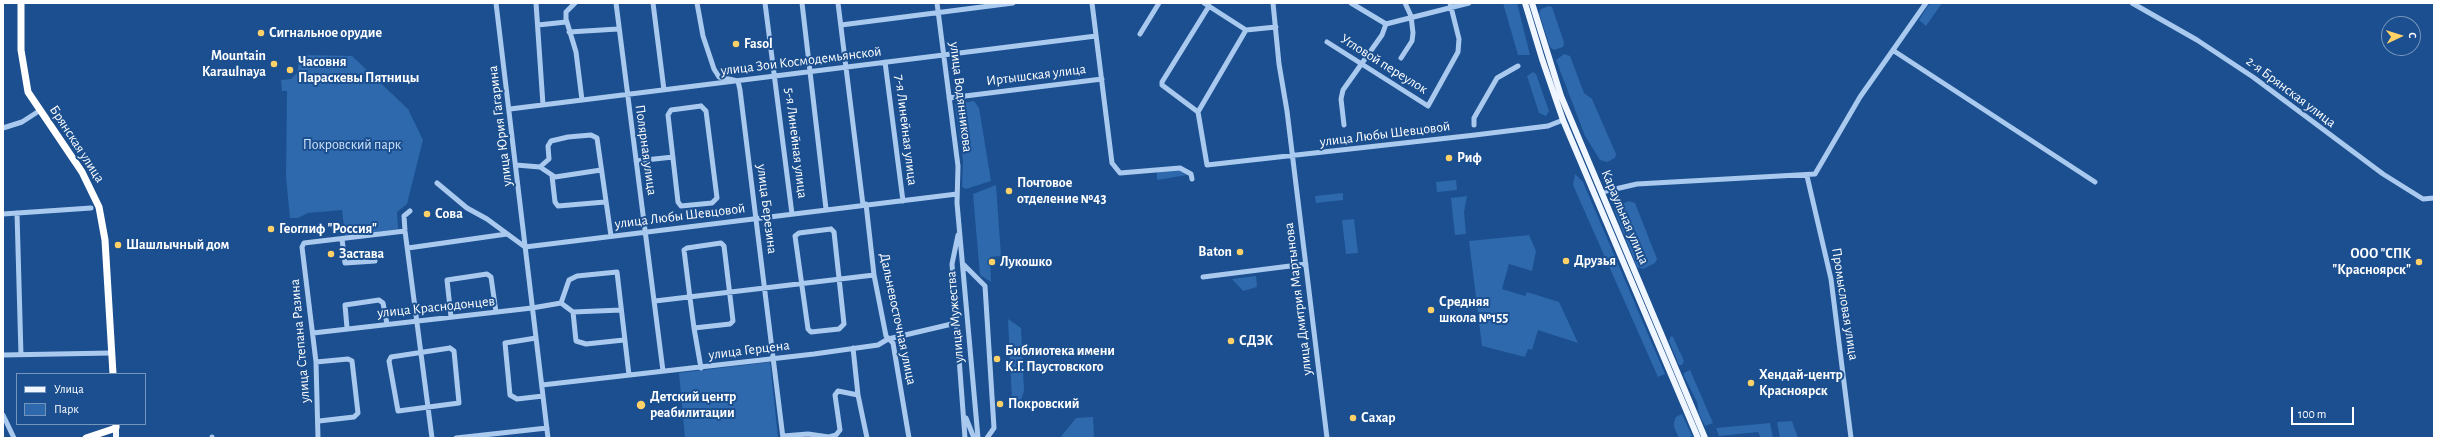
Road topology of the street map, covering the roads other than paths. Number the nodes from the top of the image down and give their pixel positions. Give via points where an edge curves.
1 (21, 3) edge
2 (496, 3) edge
3 (536, 3) edge
4 (575, 3) edge
5 (616, 3) edge
6 (653, 3) edge
7 (697, 3) edge
8 (765, 3) edge
9 (802, 3) edge
10 (838, 3) edge
11 (937, 3) edge
12 (1013, 3) edge
13 (1092, 3) edge
14 (1159, 3) edge
15 (1204, 3) edge
16 (1273, 3) edge
17 (1351, 3) edge
18 (1404, 3) edge
19 (1469, 3) edge
20 (1526, 3) edge
21 (1532, 3) edge
22 (1926, 3) edge
23 (2132, 3) edge
24 (1451, 5) edge
25 (1209, 6) junction
26 (938, 12) junction
27 (1411, 16) junction
28 (566, 22) junction
29 (1386, 24) junction
30 (538, 25) junction
31 (841, 25) junction
32 (1276, 27) junction
33 (618, 29) junction
34 (1246, 30) junction
35 (569, 32) junction
36 (1140, 34) dead end
37 (1096, 36) junction
38 (1327, 42) dead end
39 (1894, 51) junction
40 (943, 54) junction
41 (1401, 58) dead end
42 (885, 62) junction
43 (1361, 64) junction
44 (1518, 66) dead end
45 (845, 68) junction
46 (810, 72) junction
47 (775, 76) junction
48 (1102, 80) junction
49 (738, 81) junction
50 (664, 90) junction
51 (627, 94) junction
52 (949, 98) junction
53 (582, 100) junction
54 (543, 105) junction
55 (510, 109) junction
56 (39, 111) junction
57 (1198, 112) junction
58 (1563, 120) junction
59 (1474, 124) dead end
60 (1344, 125) dead end
61 (3, 128) edge
62 (1293, 156) junction
63 (673, 157) junction
64 (636, 162) junction
65 (516, 165) junction
66 (540, 167) junction
67 (601, 170) junction
68 (552, 176) junction
69 (1192, 176) dead end
70 (1807, 176) junction
71 (2095, 182) dead end
72 (437, 183) dead end
73 (1602, 192) junction
74 (957, 194) junction
75 (2434, 198) edge
76 (902, 201) junction
77 (605, 202) junction
78 (865, 204) junction
79 (91, 208) dead end
80 (826, 209) junction
81 (410, 210) dead end
82 (17, 213) junction
83 (3, 214) edge
84 (792, 214) junction
85 (756, 218) junction
86 (405, 231) junction
87 (645, 232) junction
88 (959, 232) junction
89 (507, 234) junction
90 (611, 236) junction
91 (342, 239) junction
92 (525, 247) junction
93 (408, 248) junction
94 (375, 261) dead end
95 (963, 264) junction
96 (1306, 264) junction
97 (874, 274) junction
98 (1203, 277) dead end
99 (840, 279) junction
100 (802, 283) junction
101 (766, 288) junction
102 (730, 292) junction
103 (690, 298) junction
104 (655, 301) junction
105 (561, 303) junction
106 (532, 308) junction
107 (621, 310) junction
108 (496, 312) junction
109 (572, 312) junction
110 (451, 317) junction
111 (418, 321) junction
112 (956, 323) junction
113 (387, 324) junction
114 (347, 328) junction
115 (694, 328) junction
116 (313, 333) junction
117 (536, 338) junction
118 (888, 339) junction
119 (624, 340) junction
120 (853, 348) junction
121 (422, 352) junction
122 (111, 353) junction
123 (22, 354) junction
124 (3, 355) edge
125 (774, 359) junction
126 (316, 362) junction
127 (701, 368) junction
128 (663, 371) junction
129 (113, 373) edge
130 (629, 375) junction
131 (542, 385) junction
132 (858, 395) junction
133 (543, 396) junction
134 (428, 408) junction
135 (964, 412) junction
136 (3, 416) edge
137 (319, 421) junction
138 (116, 426) edge
139 (547, 428) junction
140 (783, 437) edge
141 (14, 438) edge
142 (86, 438) edge
143 (116, 438) edge
144 (318, 438) edge
145 (432, 438) edge
146 (456, 438) edge
147 (548, 438) edge
148 (867, 438) edge
149 (909, 438) edge
150 (965, 438) edge
151 (974, 438) edge
152 (978, 438) edge
153 (987, 438) edge
154 (1327, 438) edge
155 (1698, 438) edge
156 (1705, 438) edge
157 (1851, 438) edge

1 - 56 highway, Брянская улица via 21,50 25,81
2 - 55 street, улица Юрия Гагарина
3 - 30 street
4 - 28 street via 566,12
5 - 33 street, Полярная улица
6 - 50 street
7 - 49 street via 709,57 716,73 724,79
8 - 47 street, 5-я Линейная улица
9 - 46 street
10 - 31 street, Дальневосточная улица
11 - 26 street, улица Водянникова
12 - 26 street
13 - 37 street
14 - 36 street
15 - 25 street
16 - 32 street, улица Дмитрия Мартынова
17 - 29 street
18 - 27 street
19 - 24 street
20 - 58 main road, Караульная улица
21 - 73 main road, Караульная улица via 1561,96
22 - 39 street
23 - 75 street, 2-я Брянская улица via 2253,76 2383,174 2423,199
24 - 27 street
24 - 43 street, Угловой переулок via 1459,39 1458,52 1428,106
25 - 34 street
25 - 57 street via 1162,82 1162,85
26 - 31 street
26 - 40 street, улица Водянникова
27 - 29 street
27 - 41 street via 1414,33
28 - 30 street
28 - 35 street
29 - 43 street via 1382,35
30 - 54 street
31 - 45 street, Дальневосточная улица
32 - 34 street
32 - 62 street, улица Дмитрия Мартынова
33 - 35 street
33 - 51 street, Полярная улица
34 - 57 street
35 - 53 street via 576,52
37 - 40 street, улица Зои Космодемьянской
37 - 48 street
38 - 43 street, Угловой переулок
39 - 70 street via 1860,97 1819,171
39 - 71 street
40 - 42 street, улица Зои Космодемьянской
40 - 52 street, улица Водянникова
42 - 45 street, улица Зои Космодемьянской
42 - 76 street, 7-я Линейная улица
43 - 60 street via 1343,90 1341,99
44 - 59 street via 1497,78 1474,118
45 - 46 street, улица Зои Космодемьянской
45 - 78 street, Дальневосточная улица
46 - 47 street, улица Зои Космодемьянской
46 - 80 street
47 - 49 street, улица Зои Космодемьянской
47 - 84 street, 5-я Линейная улица
48 - 52 street, Иртышская улица
48 - 69 street via 1112,163 1120,173 1180,168
49 - 50 street, улица Зои Космодемьянской
49 - 85 street, улица Березина
50 - 51 street, улица Зои Космодемьянской
51 - 53 street, улица Зои Космодемьянской
51 - 64 street, Полярная улица
52 - 74 street, улица Водянникова via 958,166
53 - 54 street, улица Зои Космодемьянской
54 - 55 street, улица Зои Космодемьянской
55 - 65 street, улица Юрия Гагарина
56 - 61 street via 22,122
56 - 122 highway, Брянская улица via 82,172 100,206 105,240
57 - 62 street, улица Любы Шевцовой via 1207,165
58 - 62 street, улица Любы Шевцовой via 1548,126
58 - 155 main road, Караульная улица
62 - 96 street, улица Дмитрия Мартынова
63 - 63 street via 669,112 703,107 716,201 683,206 679,204
63 - 64 street
64 - 87 street, Полярная улица
65 - 66 street
65 - 92 street, улица Юрия Гагарина
66 - 67 street via 549,159 548,146 551,141 591,136 598,141
66 - 68 street
67 - 68 street
67 - 77 street
68 - 77 street via 555,202 558,206
70 - 73 street via 1637,184
70 - 157 street, Промысловая улица via 1828,264
72 - 89 street via 467,208
73 - 156 main road, Караульная улица
74 - 76 street, улица Любы Шевцовой
74 - 88 street, улица Мужества
76 - 78 street, улица Любы Шевцовой
77 - 90 street
78 - 80 street, улица Любы Шевцовой
78 - 97 street, Дальневосточная улица
79 - 82 street
80 - 84 street, улица Любы Шевцовой
81 - 86 street via 404,216
82 - 83 street
82 - 123 street
84 - 85 street, улица Любы Шевцовой
85 - 87 street, улица Любы Шевцовой
85 - 101 street, улица Березина
86 - 91 street
86 - 93 street
87 - 90 street, улица Любы Шевцовой
87 - 104 street, Полярная улица
88 - 95 street, улица Мужества
88 - 112 street via 952,264
89 - 92 street
89 - 93 street
90 - 92 street, улица Любы Шевцовой
91 - 94 street via 345,263
91 - 116 street, улица Степана Разина via 304,243 302,247
92 - 106 street, улица Юрия Гагарина
93 - 111 street
95 - 152 street, улица Мужества
95 - 153 street via 985,286 994,428
96 - 98 street
96 - 154 street, улица Дмитрия Мартынова
97 - 99 street
97 - 118 street, Дальневосточная улица
99 - 100 street
99 - 100 street via 845,321 843,327 812,333 808,329
99 - 100 street via 834,232 831,229 799,233 795,236
100 - 101 street
101 - 102 street
101 - 125 street, улица Березина
102 - 103 street
102 - 103 street via 723,245 719,243 684,250
102 - 115 street via 733,321 730,324
103 - 104 street
103 - 115 street
104 - 128 street, Полярная улица
105 - 106 street, улица Краснодонцев
105 - 107 street via 567,282 574,276 615,272 618,274
105 - 109 street
106 - 108 street, улица Краснодонцев
106 - 117 street, улица Юрия Гагарина
107 - 109 street
107 - 119 street
108 - 110 street, улица Краснодонцев
108 - 110 street via 491,277 487,274 447,280
109 - 119 street via 574,338 579,343
110 - 111 street, улица Краснодонцев
111 - 113 street, улица Краснодонцев
111 - 121 street
112 - 118 street, улица Герцена
112 - 135 street
113 - 114 street, улица Краснодонцев
113 - 114 street via 383,302 379,300 345,305
114 - 116 street, улица Краснодонцев
115 - 127 street
116 - 126 street, улица Степана Разина
117 - 131 street, улица Юрия Гагарина
117 - 133 street via 505,343 510,395 517,399
118 - 120 street, улица Герцена via 878,345
118 - 149 street, Дальневосточная улица via 893,343
119 - 130 street
120 - 125 street, улица Герцена
120 - 132 street
121 - 134 street
121 - 134 street via 392,357 390,361 397,410 400,412
121 - 134 street via 452,348 459,394 458,405
122 - 123 street
122 - 129 highway, Брянская улица
123 - 124 street
125 - 127 street, улица Герцена
125 - 140 street, улица Березина
126 - 137 street, улица Степана Разина
126 - 137 street via 348,359 352,361 358,413 354,417
127 - 128 street, улица Герцена
128 - 130 street, улица Герцена
130 - 131 street, улица Герцена
131 - 133 street, улица Юрия Гагарина
132 - 140 street via 838,391 835,395 840,430 836,435 829,437 808,434
132 - 148 street
133 - 139 street, улица Юрия Гагарина
134 - 145 street
135 - 150 street
135 - 151 street
136 - 141 street
137 - 144 street, улица Степана Разина
138 - 142 highway
138 - 143 main road
139 - 146 street
139 - 147 street, улица Юрия Гагарина

